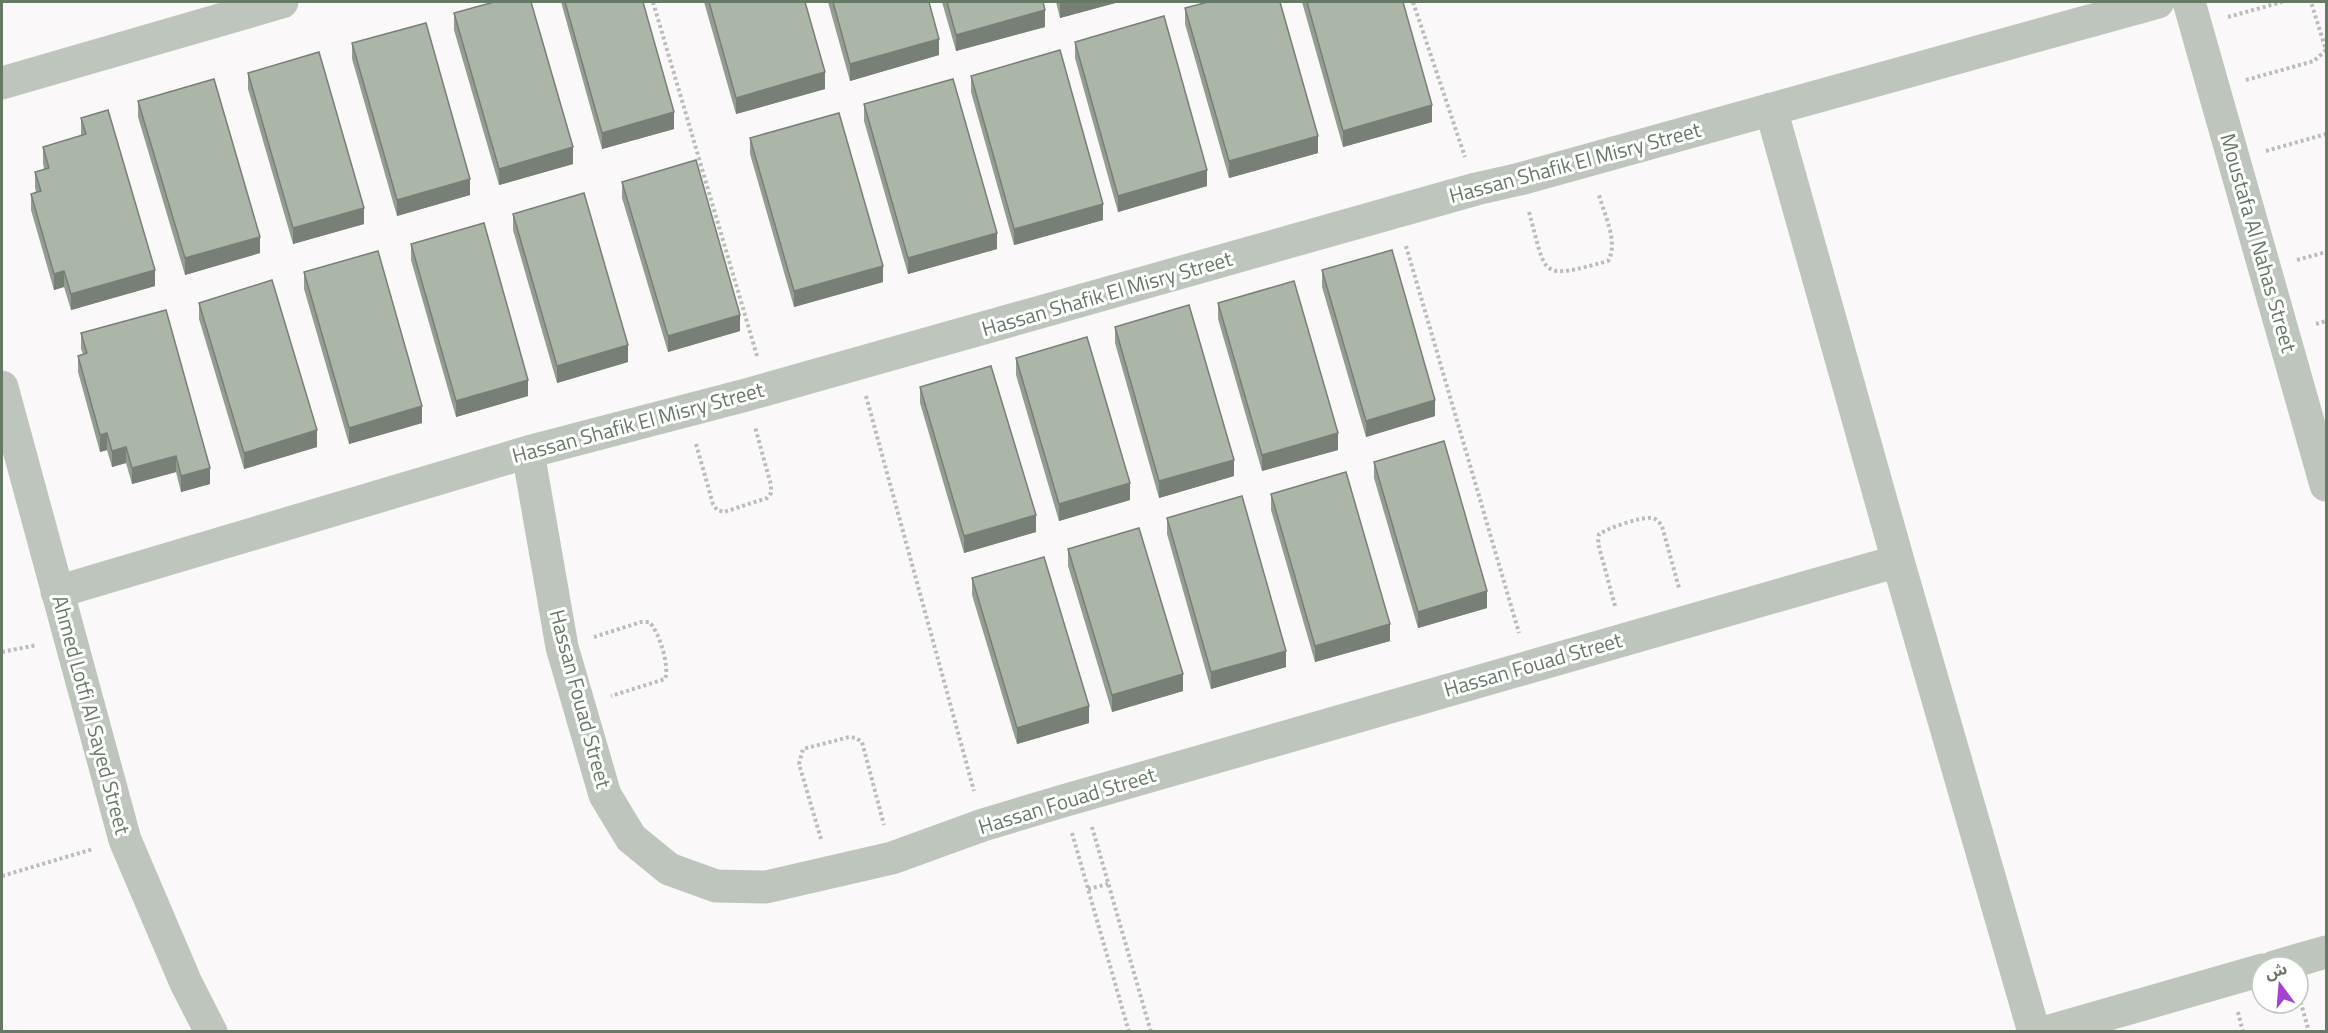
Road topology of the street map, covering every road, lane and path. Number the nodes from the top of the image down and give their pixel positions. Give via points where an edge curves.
1 (282, 2) edge
2 (653, 2) edge
3 (1413, 2) edge
4 (2158, 2) edge
5 (2282, 2) edge
6 (2311, 2) edge
7 (2192, 14) edge
8 (2, 82) edge
9 (2214, 89) junction
10 (1771, 109) junction
11 (2326, 134) edge
12 (1589, 160) junction
13 (2234, 160) junction
14 (1520, 179) junction
15 (1476, 189) junction
16 (1396, 213) junction
17 (857, 363) junction
18 (2, 387) edge
19 (756, 391) junction
20 (687, 411) junction
21 (528, 452) junction
22 (2326, 485) edge
23 (1898, 561) junction
24 (57, 592) junction
25 (1689, 620) junction
26 (1624, 638) junction
27 (562, 647) junction
28 (1529, 666) junction
29 (579, 706) junction
30 (1073, 798) junction
31 (983, 825) junction
32 (125, 840) junction
33 (892, 858) junction
34 (831, 872) junction
35 (2, 876) edge
36 (1108, 884) junction
37 (1088, 889) junction
38 (2326, 952) edge
39 (2310, 957) edge
40 (2250, 973) edge
41 (2304, 1015) edge
42 (211, 1032) edge
43 (1129, 1032) edge
44 (1151, 1032) edge
45 (2034, 1032) edge
46 (2046, 1032) edge
47 (2309, 1032) edge

1 - 8 street
2 - 19 path
3 - 15 path
4 - 10 street, Hassan Shafik El Misry Street
5 - 7 path
6 - 9 path via 2326,50 2321,56
7 - 9 street, Moustafa Al Nahas Street
9 - 13 street, Moustafa Al Nahas Street
10 - 12 street, Hassan Shafik El Misry Street
10 - 23 street
11 - 13 path
12 - 14 street, Hassan Shafik El Misry Street
12 - 14 path via 1613,253 1608,261 1565,273 1553,272 1544,265
13 - 22 street, Moustafa Al Nahas Street
14 - 15 street, Hassan Shafik El Misry Street
15 - 16 street, Hassan Shafik El Misry Street
16 - 17 street, Hassan Shafik El Misry Street
16 - 28 path
17 - 19 street, Hassan Shafik El Misry Street
17 - 31 path
18 - 24 street, Ahmed Lotfi Al Sayed Street
19 - 20 street, Hassan Shafik El Misry Street
19 - 20 path via 771,493 767,498 724,512 713,504
20 - 21 street, Hassan Shafik El Misry Street
21 - 24 street, Hassan Shafik El Misry Street
21 - 27 street, Hassan Fouad Street
23 - 25 street, Hassan Fouad Street
23 - 45 street
24 - 32 street, Ahmed Lotfi Al Sayed Street
25 - 26 street, Hassan Fouad Street
25 - 26 path via 1658,520 1650,518 1606,529 1599,534 1598,543
26 - 28 street, Hassan Fouad Street
27 - 29 street, Hassan Fouad Street
27 - 29 path via 649,622 655,628 668,671 664,679
28 - 30 street, Hassan Fouad Street
29 - 34 street, Hassan Fouad Street via 605,795 631,838 669,869 716,886 766,887
30 - 31 street, Hassan Fouad Street
30 - 36 path
30 - 37 path
31 - 33 street, Hassan Fouad Street
32 - 35 path
32 - 42 street, Ahmed Lotfi Al Sayed Street
33 - 34 street, Hassan Fouad Street
33 - 34 path via 861,742 849,737 803,749 800,756 799,764
36 - 37 path
36 - 44 path
37 - 43 path
38 - 39 street
40 - 46 street
41 - 47 path

